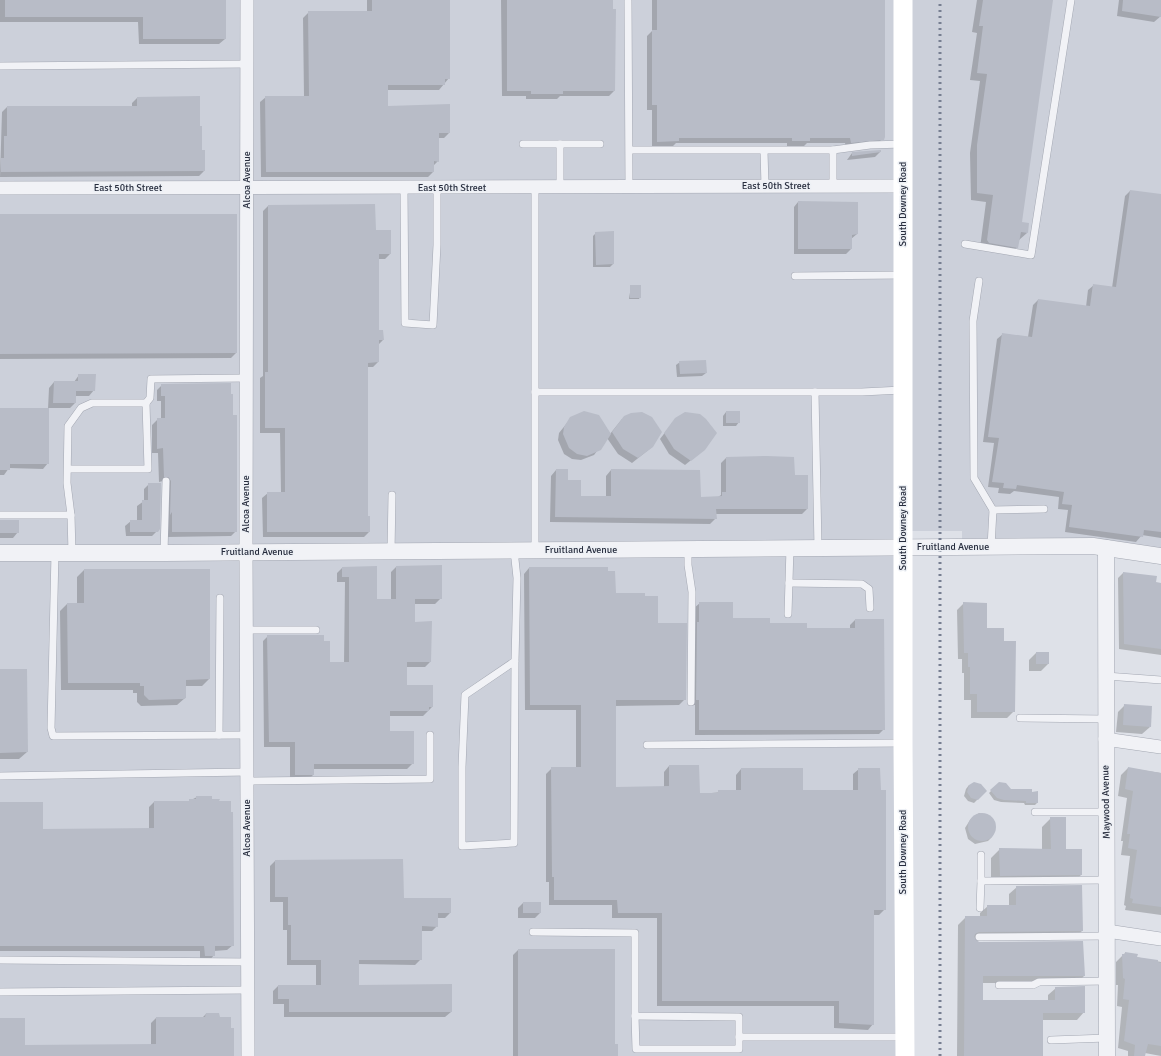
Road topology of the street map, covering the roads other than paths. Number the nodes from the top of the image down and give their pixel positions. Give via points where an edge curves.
1 (247, 0) edge
2 (903, 0) edge
3 (1071, 0) edge
4 (628, 1) dead end
5 (247, 64) junction
6 (0, 66) edge
7 (523, 144) dead end
8 (560, 144) junction
9 (600, 144) dead end
10 (903, 144) junction
11 (630, 150) junction
12 (833, 150) junction
13 (764, 151) junction
14 (765, 186) junction
15 (833, 186) junction
16 (903, 186) junction
17 (535, 187) junction
18 (560, 187) junction
19 (629, 187) junction
20 (0, 188) edge
21 (404, 188) junction
22 (437, 188) junction
23 (246, 189) junction
24 (965, 244) dead end
25 (903, 275) junction
26 (795, 276) dead end
27 (980, 282) dead end
28 (246, 378) junction
29 (903, 390) junction
30 (535, 392) junction
31 (815, 392) junction
32 (146, 403) junction
33 (68, 469) junction
34 (166, 481) dead end
35 (392, 495) dead end
36 (1044, 509) dead end
37 (993, 510) junction
38 (0, 515) edge
39 (71, 515) junction
40 (904, 547) junction
41 (991, 547) junction
42 (790, 548) junction
43 (818, 548) junction
44 (1106, 548) junction
45 (688, 549) junction
46 (514, 550) junction
47 (535, 550) junction
48 (246, 552) junction
49 (391, 552) junction
50 (0, 553) edge
51 (54, 553) junction
52 (72, 553) junction
53 (164, 553) junction
54 (1161, 556) edge
55 (789, 583) junction
56 (220, 598) dead end
57 (870, 608) dead end
58 (788, 614) dead end
59 (246, 630) junction
60 (316, 630) dead end
61 (515, 661) junction
62 (1106, 676) junction
63 (1161, 680) edge
64 (691, 702) dead end
65 (1020, 718) dead end
66 (1105, 719) junction
67 (219, 735) junction
68 (247, 735) junction
69 (430, 735) dead end
70 (1105, 739) junction
71 (903, 743) junction
72 (647, 745) dead end
73 (1161, 747) edge
74 (0, 776) edge
75 (247, 776) junction
76 (1035, 812) dead end
77 (1106, 812) junction
78 (981, 854) dead end
79 (1107, 880) junction
80 (981, 881) junction
81 (980, 908) dead end
82 (533, 932) dead end
83 (1107, 934) junction
84 (979, 937) dead end
85 (1161, 938) edge
86 (0, 960) edge
87 (248, 962) junction
88 (1107, 981) junction
89 (999, 985) dead end
90 (248, 990) junction
91 (0, 992) edge
92 (635, 1016) junction
93 (739, 1037) junction
94 (905, 1037) junction
95 (1107, 1038) junction
96 (1051, 1040) dead end
97 (248, 1056) edge
98 (905, 1056) edge
99 (1107, 1056) edge

1 - 5 street, Alcoa Avenue
2 - 10 main road, South Downey Road
3 - 24 lane via 1031,255
4 - 11 lane
5 - 6 lane
5 - 23 street, Alcoa Avenue
7 - 8 lane
8 - 9 lane
8 - 18 lane
10 - 12 lane
10 - 16 main road, South Downey Road
11 - 13 lane
11 - 19 lane
12 - 13 lane
12 - 15 lane
13 - 14 lane
14 - 15 street, East 50th Street
14 - 19 street, East 50th Street
15 - 16 street, East 50th Street
16 - 25 main road, South Downey Road
17 - 18 street, East 50th Street
17 - 22 street, East 50th Street
17 - 30 lane
18 - 19 street, East 50th Street
20 - 23 street, East 50th Street
21 - 22 street, East 50th Street
21 - 22 lane via 405,323 433,325
21 - 23 street, East 50th Street
23 - 28 street, Alcoa Avenue
25 - 26 lane
25 - 29 main road, South Downey Road
27 - 37 lane via 973,321 974,478
28 - 32 lane via 151,379 150,398
28 - 48 street, Alcoa Avenue
29 - 31 lane
29 - 40 main road, South Downey Road
30 - 31 lane
30 - 47 lane
31 - 43 lane
32 - 33 lane via 92,403 81,408 68,426
32 - 33 lane via 148,469
33 - 39 lane
34 - 53 lane
35 - 49 lane
36 - 37 lane
37 - 41 lane
38 - 39 lane
39 - 52 lane
40 - 41 street, Fruitland Avenue
40 - 43 street, Fruitland Avenue
40 - 71 main road, South Downey Road
41 - 44 street, Fruitland Avenue
42 - 43 street, Fruitland Avenue
42 - 45 street, Fruitland Avenue
42 - 55 lane
44 - 54 street, Fruitland Avenue
44 - 62 street, Maywood Avenue
45 - 47 street, Fruitland Avenue
45 - 64 lane via 692,592
46 - 47 street, Fruitland Avenue
46 - 49 street, Fruitland Avenue
46 - 61 lane via 517,578
48 - 49 street, Fruitland Avenue
48 - 53 street, Fruitland Avenue
48 - 59 street, Alcoa Avenue
50 - 51 street, Fruitland Avenue
51 - 52 street, Fruitland Avenue
51 - 67 lane via 51,728 53,736
52 - 53 street, Fruitland Avenue
55 - 57 lane via 862,584 869,590
55 - 58 lane
56 - 67 lane
59 - 60 lane
59 - 68 street, Alcoa Avenue
61 - 61 lane via 514,843 462,846 465,695
62 - 63 lane
62 - 66 street, Maywood Avenue
65 - 66 lane
66 - 70 street, Maywood Avenue
67 - 68 lane
68 - 75 street, Alcoa Avenue
69 - 75 lane via 430,779
70 - 73 street
70 - 77 street, Maywood Avenue
71 - 72 lane
71 - 94 main road, South Downey Road
74 - 75 lane
75 - 87 street, Alcoa Avenue
76 - 77 lane
77 - 79 street, Maywood Avenue
78 - 80 lane
79 - 80 lane
79 - 83 street, Maywood Avenue
80 - 81 lane
82 - 92 lane via 635,933
83 - 84 lane
83 - 85 street
83 - 88 street, Maywood Avenue
86 - 87 lane
87 - 90 street, Alcoa Avenue
88 - 89 lane
88 - 95 street, Maywood Avenue
90 - 91 lane
90 - 97 street, Alcoa Avenue
92 - 93 lane via 739,1017
92 - 93 lane via 636,1048 739,1049
93 - 94 lane
94 - 98 main road, South Downey Road
95 - 96 lane
95 - 99 street, Maywood Avenue

